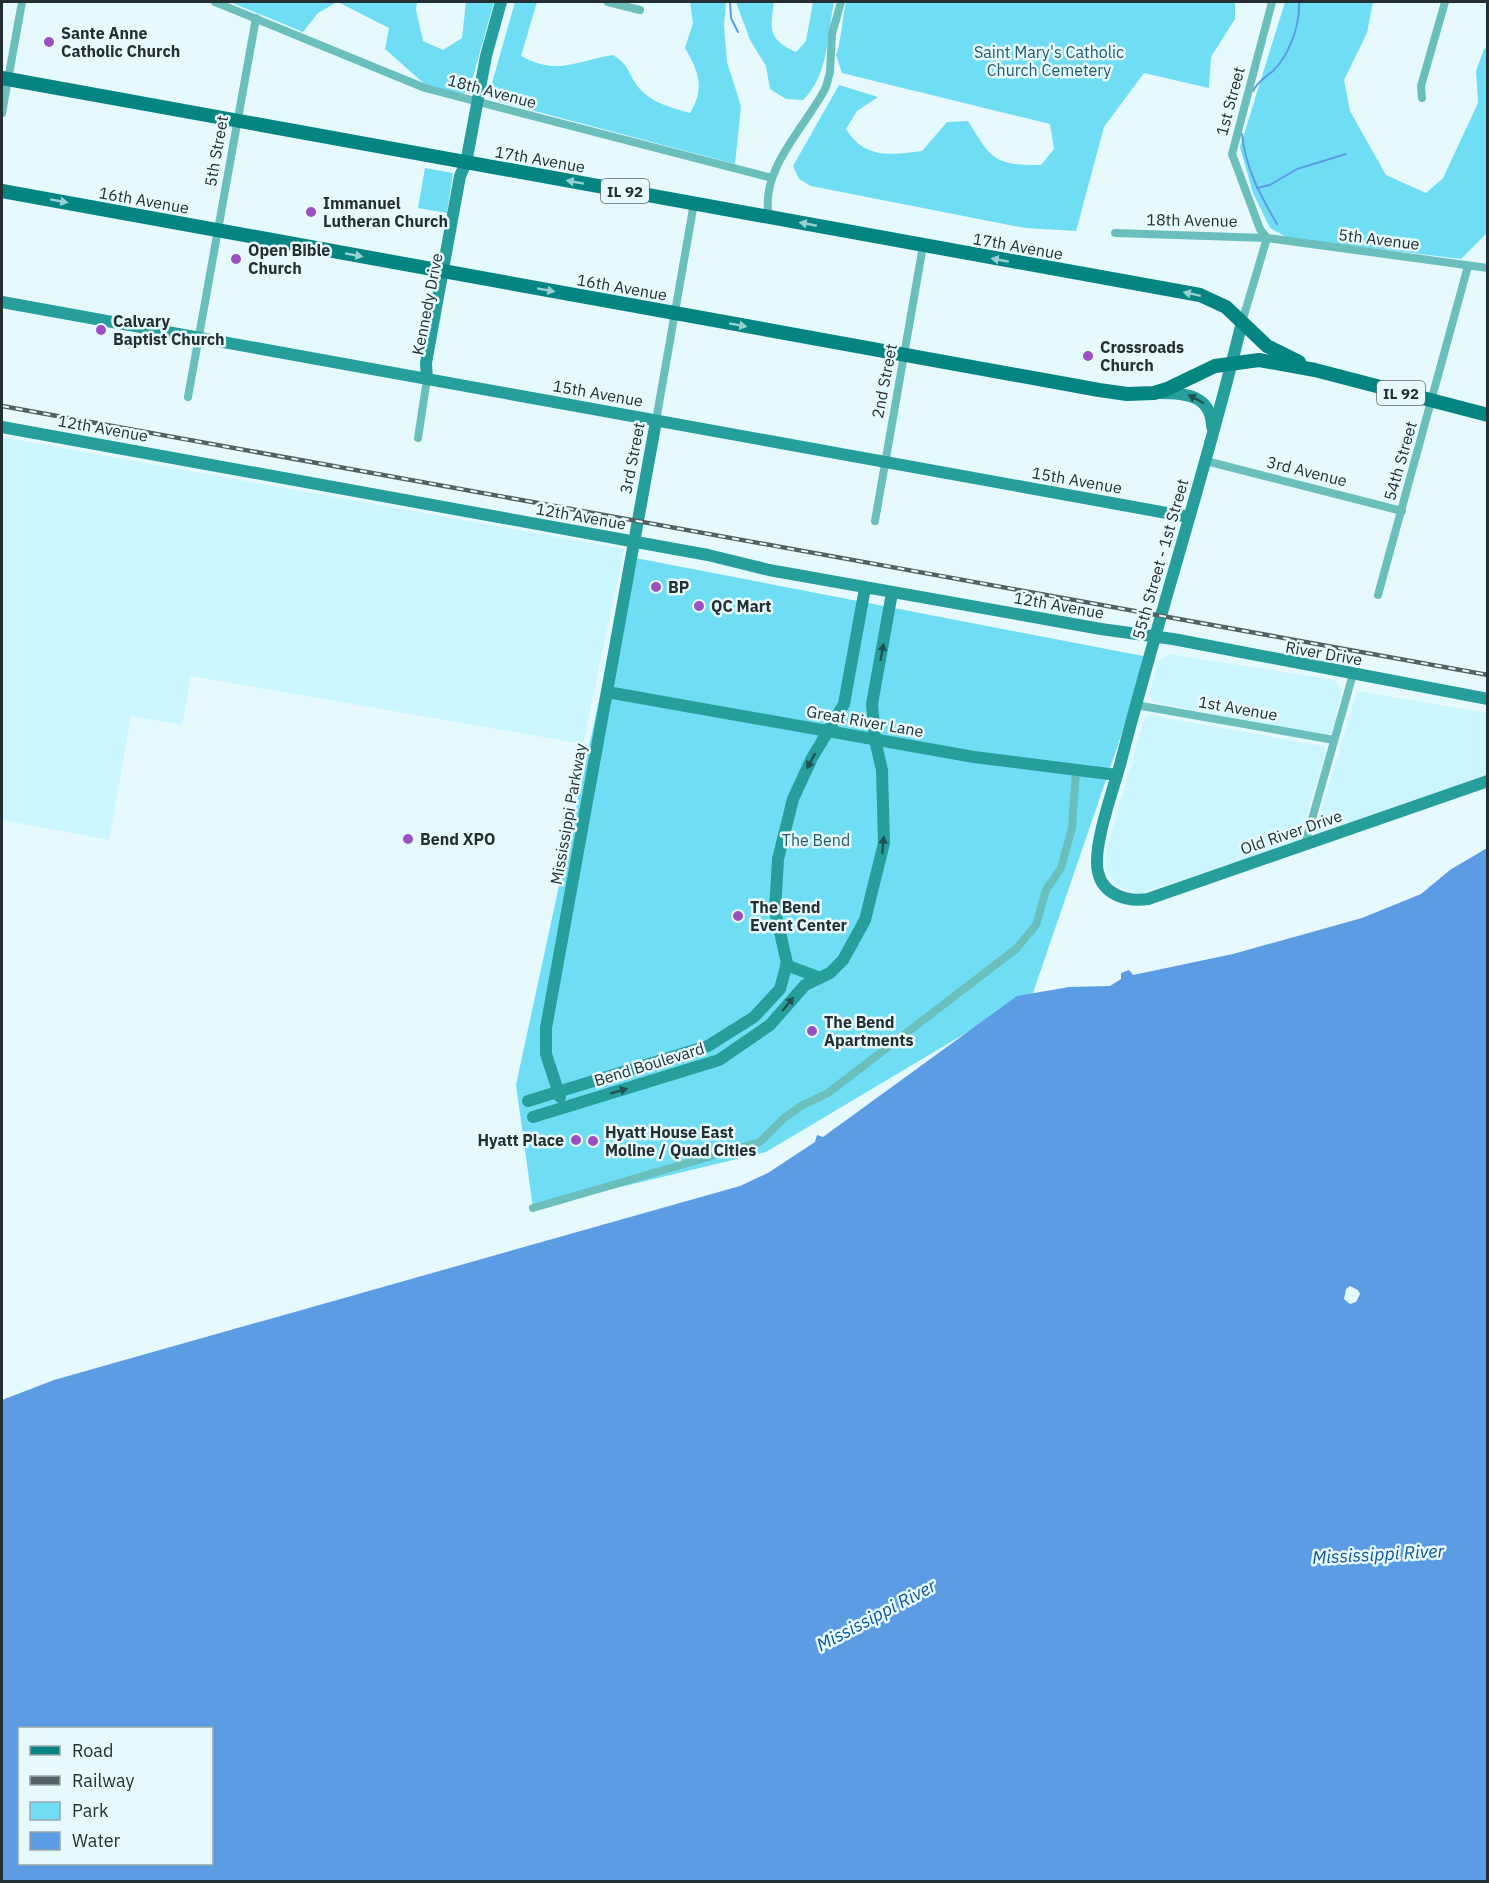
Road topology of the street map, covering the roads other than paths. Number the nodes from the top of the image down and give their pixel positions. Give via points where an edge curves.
1 (22, 2) edge
2 (215, 2) edge
3 (501, 2) edge
4 (608, 2) edge
5 (841, 2) edge
6 (1272, 2) edge
7 (1445, 2) edge
8 (640, 10) dead end
9 (256, 18) junction
10 (5, 78) edge
11 (1422, 98) dead end
12 (477, 102) junction
13 (2, 113) edge
14 (237, 120) junction
15 (466, 163) junction
16 (772, 178) junction
17 (2, 191) edge
18 (694, 203) junction
19 (769, 217) junction
20 (217, 230) junction
21 (1115, 233) dead end
22 (1267, 238) junction
23 (923, 246) junction
24 (1468, 266) junction
25 (1488, 268) edge
26 (446, 272) junction
27 (2, 302) edge
28 (675, 314) junction
29 (1242, 322) junction
30 (198, 337) junction
31 (904, 355) junction
32 (1232, 362) junction
33 (1315, 370) junction
34 (427, 379) junction
35 (1154, 393) junction
36 (188, 397) dead end
37 (1432, 401) junction
38 (1488, 416) edge
39 (656, 421) junction
40 (2, 427) edge
41 (1212, 436) junction
42 (418, 438) dead end
43 (1206, 460) junction
44 (884, 462) junction
45 (1402, 510) junction
46 (1190, 517) junction
47 (875, 521) dead end
48 (633, 542) junction
49 (865, 588) junction
50 (892, 593) junction
51 (1378, 595) dead end
52 (1155, 638) junction
53 (1353, 674) junction
54 (608, 692) junction
55 (1488, 699) edge
56 (1136, 705) junction
57 (828, 731) junction
58 (875, 740) junction
59 (1335, 740) junction
60 (1076, 769) junction
61 (1117, 775) junction
62 (1488, 781) edge
63 (1305, 844) junction
64 (1107, 888) joint
65 (786, 965) junction
66 (818, 977) junction
67 (558, 1091) junction
68 (528, 1101) dead end
69 (562, 1107) junction
70 (533, 1116) dead end
71 (533, 1208) dead end

1 - 10 street
2 - 9 street, 18th Avenue
3 - 12 street, Kennedy Drive
4 - 8 street
5 - 16 street via 832,34 826,87
6 - 22 street, 1st Street via 1232,154 1260,230
7 - 11 street via 1421,86
9 - 12 street, 18th Avenue via 382,72
9 - 14 street, 5th Street
10 - 13 street
10 - 14 main road, 17th Avenue / IL 92
12 - 15 street, Kennedy Drive
12 - 16 street, 18th Avenue
14 - 15 main road, 17th Avenue / IL 92
14 - 20 street, 5th Street
18 -> 15 main road, 17th Avenue / IL 92
15 - 26 street, Kennedy Drive via 468,178
16 - 19 street via 767,198
17 -> 20 main road, 16th Avenue / IL 92
18 - 19 main road, 17th Avenue / IL 92
18 - 28 street, 3rd Street
23 -> 19 main road, 17th Avenue / IL 92
20 -> 26 main road, 16th Avenue / IL 92
20 - 30 street, 5th Street
21 - 22 street, 18th Avenue
22 - 24 street, 5th Avenue
22 - 29 street, 55th Street - 1st Street
29 -> 23 main road, 17th Avenue / IL 92 via 1226,307 1200,295
23 - 31 street, 2nd Street
24 - 25 street, 5th Avenue
24 - 37 street, 54th Street
26 -> 28 main road, 16th Avenue / IL 92
26 - 34 street, Kennedy Drive via 426,363
27 - 30 street, 15th Avenue
28 -> 31 main road, 16th Avenue / IL 92
28 - 39 street, 3rd Street
29 - 32 street, 55th Street - 1st Street
29 - 33 main road, IL 92 via 1267,345
30 - 34 street, 15th Avenue
30 - 36 street, 5th Street
31 - 35 main road, 16th Avenue / IL 92 via 1099,390
31 - 44 street, 2nd Street
32 - 33 main road, IL 92 via 1259,360
32 - 35 main road, 16th Avenue / IL 92
32 - 41 street, 55th Street - 1st Street
33 - 37 main road, IL 92
34 - 39 street, 15th Avenue
34 - 42 street, Kennedy Drive
41 -> 35 street via 1212,414 1202,400 1181,393
37 - 38 main road, IL 92
37 - 45 street, 54th Street
39 - 44 street, 15th Avenue
39 - 48 street, 3rd Street
40 - 48 street, 12th Avenue
41 - 43 street, 55th Street - 1st Street
43 - 45 street, 3rd Avenue
43 - 46 street, 55th Street - 1st Street
44 - 46 street, 15th Avenue
44 - 47 street, 2nd Street
45 - 51 street, 54th Street
46 - 52 street, 55th Street - 1st Street
48 - 49 street, 12th Avenue
48 - 54 street, Mississippi Parkway
49 - 50 street, 12th Avenue
49 - 57 street, Bend Boulevard via 844,704
50 - 52 street, 12th Avenue
58 -> 50 street, Bend Boulevard via 872,704
52 - 53 street, River Drive
52 - 56 street, 55th Street - 1st Street
53 - 55 street, River Drive
53 - 59 street
54 - 57 street, Great River Lane
54 - 67 street, Mississippi Parkway via 546,1028 546,1054
56 - 59 street, 1st Avenue
56 - 61 street, 55th Street - 1st Street
57 - 58 street, Great River Lane
57 -> 65 street, Bend Boulevard via 793,799 778,859 775,911
58 - 60 street, Great River Lane
66 -> 58 street, Bend Boulevard via 830,973 843,960 873,898 884,843 882,770
59 - 63 street
60 - 61 street, Great River Lane
60 - 71 street via 1072,828 1061,868 1047,890 1036,925 1016,949 828,1093 784,1118 760,1142
61 - 64 street, 55th Street - 1st Street via 1096,856 1100,878
62 - 63 street, Old River Drive
63 - 64 street, Old River Drive via 1148,899 1124,899
65 - 66 street
65 - 67 street, Bend Boulevard via 780,989 770,1003 721,1040 694,1052
69 -> 66 street, Bend Boulevard via 719,1060 770,1025 796,993
67 - 68 street, Bend Boulevard
67 - 69 street
69 - 70 street, Bend Boulevard

